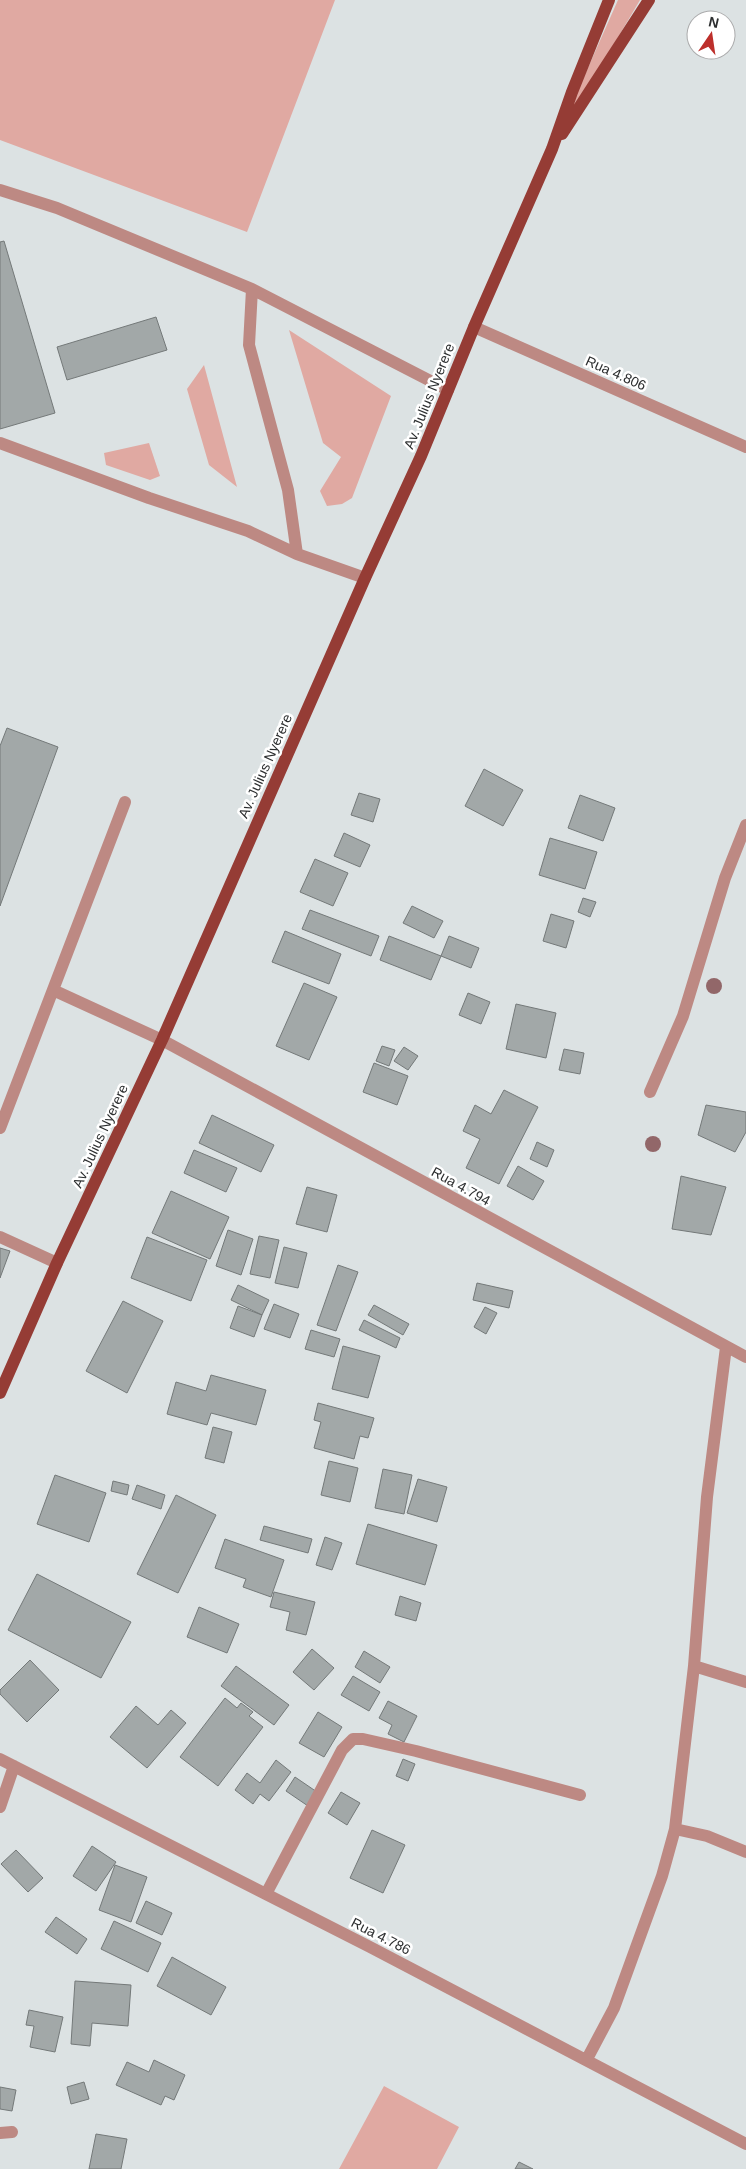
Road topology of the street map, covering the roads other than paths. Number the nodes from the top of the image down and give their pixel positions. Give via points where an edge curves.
1 (609, 0) edge
2 (649, 0) edge
3 (552, 149) junction
4 (0, 190) edge
5 (252, 288) junction
6 (474, 327) junction
7 (448, 390) junction
8 (0, 443) edge
9 (746, 447) edge
10 (297, 554) junction
11 (365, 578) junction
12 (125, 802) dead end
13 (746, 825) edge
14 (53, 990) junction
15 (162, 1040) junction
16 (650, 1092) dead end
17 (0, 1128) edge
18 (0, 1237) edge
19 (57, 1263) junction
20 (726, 1347) junction
21 (746, 1357) edge
22 (0, 1393) edge
23 (694, 1666) junction
24 (746, 1682) edge
25 (0, 1759) edge
26 (14, 1766) junction
27 (580, 1795) dead end
28 (0, 1807) edge
29 (675, 1829) junction
30 (746, 1852) edge
31 (266, 1894) junction
32 (587, 2059) junction
33 (746, 2144) edge

1 - 3 main road, Av. Julius Nyerere
2 - 3 main road, Av. Julius Nyerere
3 - 6 main road, Av. Julius Nyerere
4 - 5 street via 57,208
5 - 7 street
5 - 10 street via 249,345 288,490
6 - 7 main road, Av. Julius Nyerere
6 - 9 street, Rua 4.806
7 - 11 main road, Av. Julius Nyerere
8 - 10 street via 248,531
10 - 11 street
11 - 15 main road, Av. Julius Nyerere
12 - 14 street
13 - 16 street via 725,878 684,1016
14 - 15 street, Rua 4.794
14 - 17 street
15 - 19 main road, Av. Julius Nyerere
15 - 20 street, Rua 4.794
18 - 19 street
19 - 22 main road, Av. Julius Nyerere
20 - 21 street, Rua 4.794
20 - 23 street via 707,1497
23 - 24 street
23 - 29 street
25 - 26 street, Rua 4.786
26 - 28 street
26 - 31 street, Rua 4.786
27 - 31 street via 416,1751 353,1739 342,1750
29 - 30 street via 706,1836
29 - 32 street via 662,1876 617,1999
31 - 32 street, Rua 4.786
32 - 33 street, Rua 4.786

